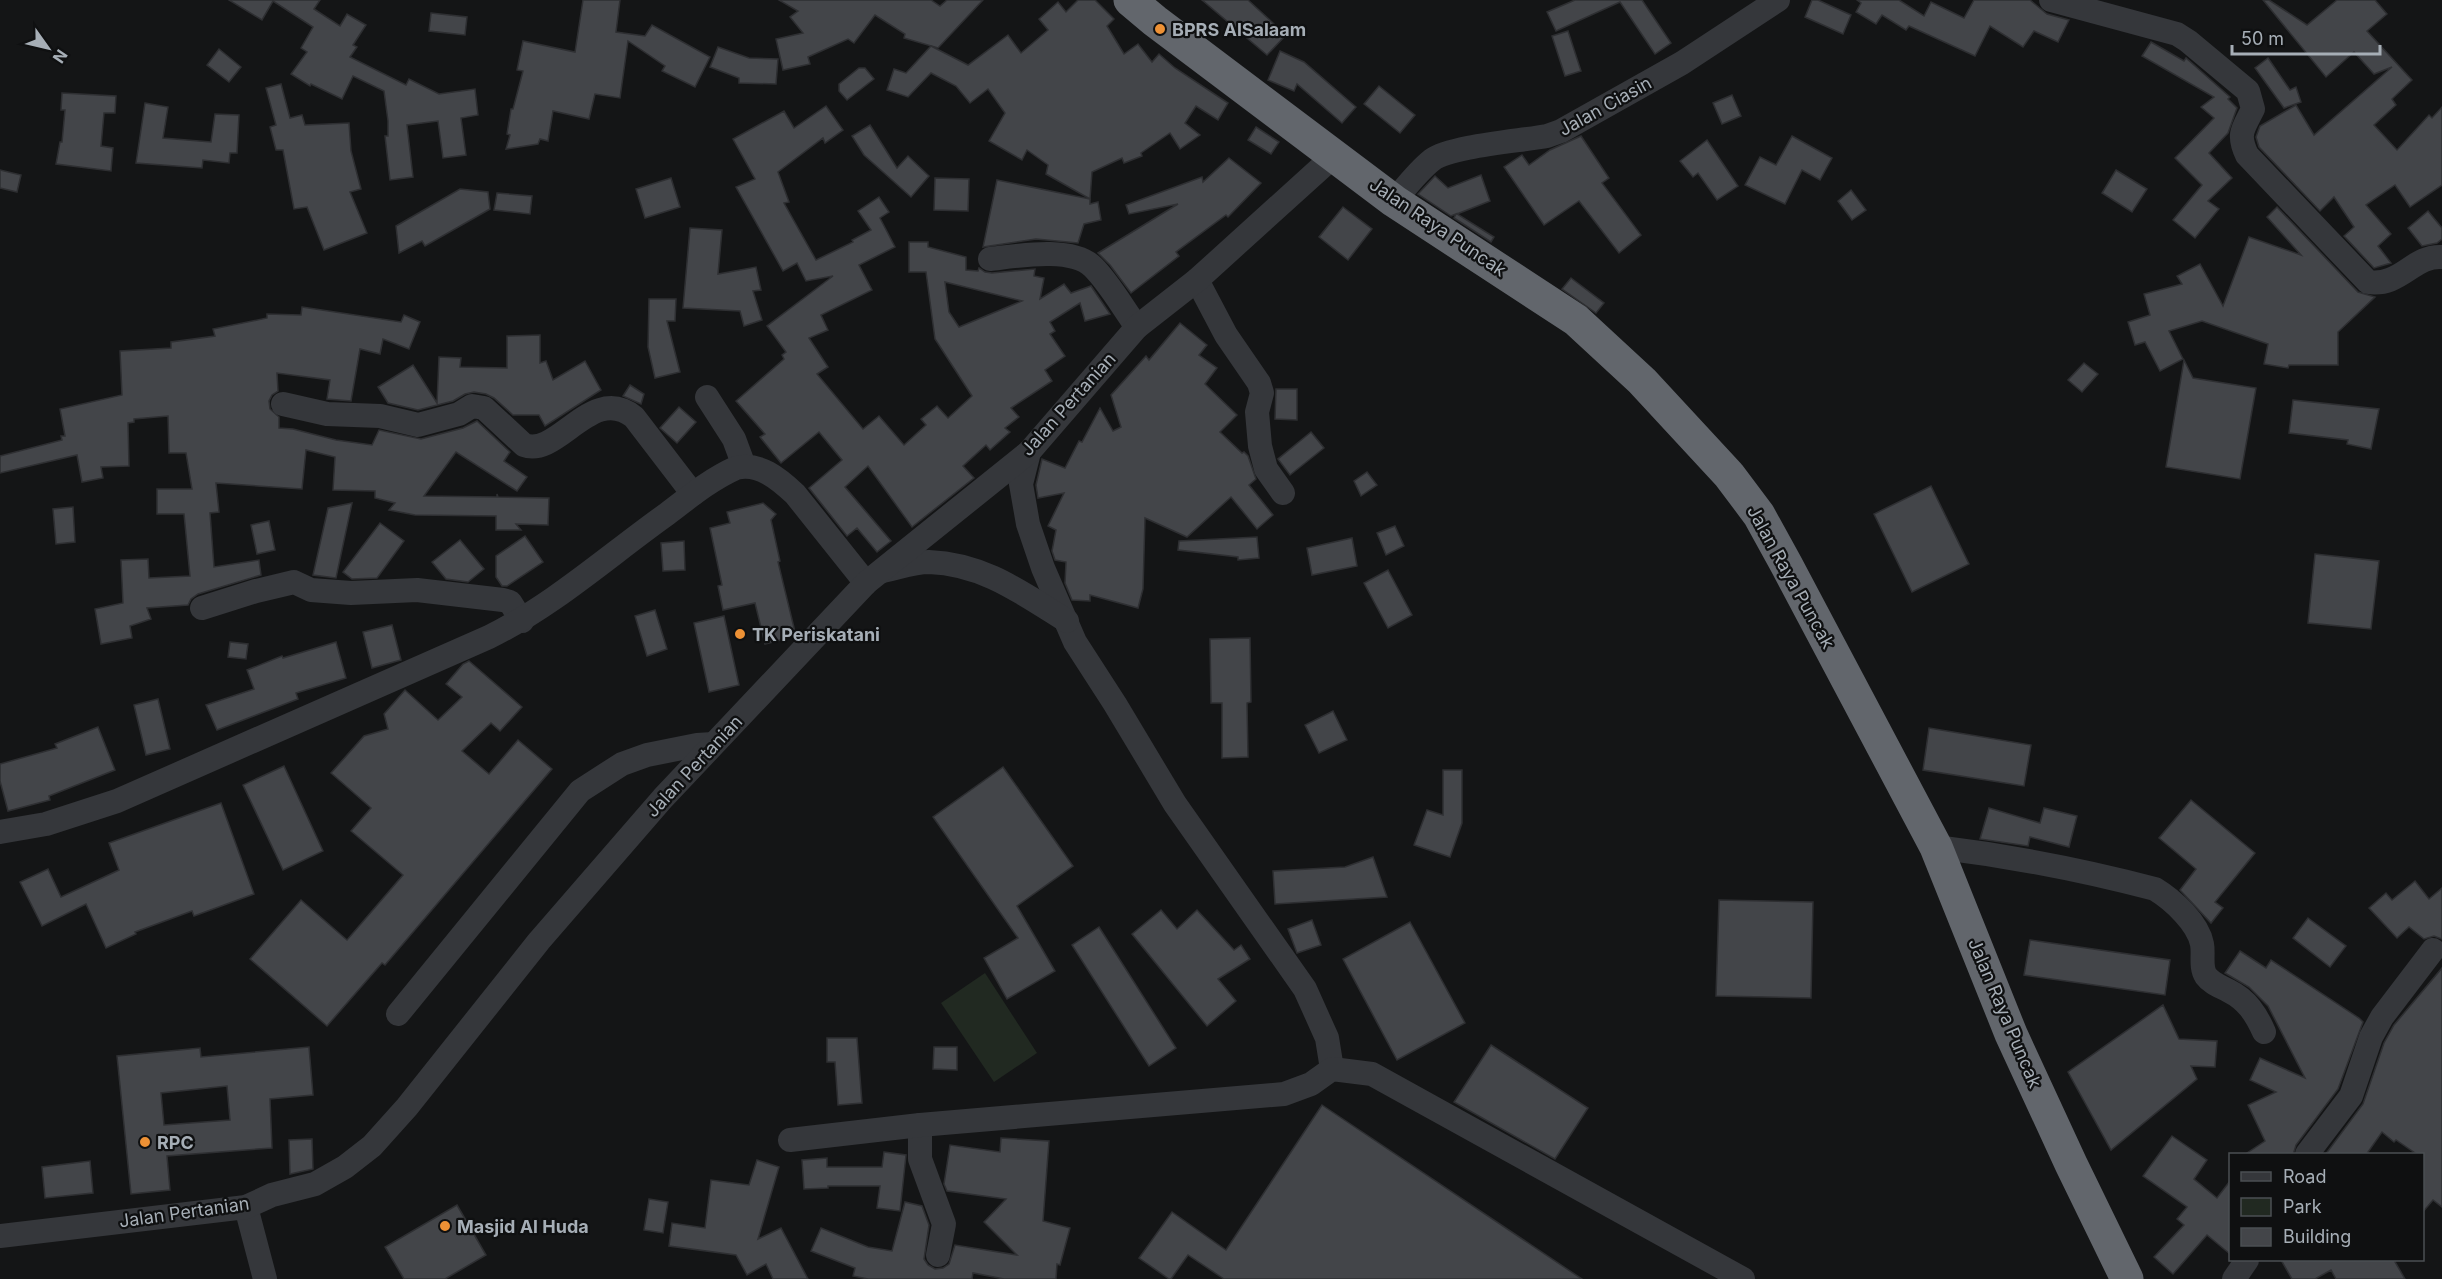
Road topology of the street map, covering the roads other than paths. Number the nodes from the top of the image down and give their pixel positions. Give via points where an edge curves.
1 (1130, 0) edge
2 (1778, 0) edge
3 (2051, 0) edge
4 (1335, 155) junction
5 (1394, 201) junction
6 (2442, 257) edge
7 (990, 259) dead end
8 (1197, 280) junction
9 (1137, 327) junction
10 (707, 397) dead end
11 (283, 404) dead end
12 (1029, 452) junction
13 (744, 466) junction
14 (1283, 493) dead end
15 (693, 494) junction
16 (872, 578) junction
17 (202, 608) dead end
18 (522, 621) junction
19 (1067, 621) junction
20 (713, 744) junction
21 (0, 832) edge
22 (1936, 847) junction
23 (2433, 950) dead end
24 (398, 1014) dead end
25 (2264, 1032) dead end
26 (1332, 1069) junction
27 (920, 1125) junction
28 (790, 1140) dead end
29 (2308, 1153) edge
30 (246, 1207) junction
31 (0, 1236) edge
32 (938, 1255) dead end
33 (2246, 1261) edge
34 (265, 1279) edge
35 (1743, 1279) edge
36 (2127, 1279) edge
37 (2234, 1279) edge

1 - 4 highway, Jalan Raya Puncak
2 - 5 street, Jalan Ciasin via 1682,63 1561,131 1437,157
3 - 6 street via 2177,34 2248,91 2253,109 2241,131 2247,155 2368,282 2380,284 2423,260
4 - 5 highway, Jalan Raya Puncak
4 - 8 street, Jalan Pertanian
5 - 22 highway, Jalan Raya Puncak via 1576,320 1642,381 1729,475 1759,515 1781,554
7 - 9 street via 1053,254 1082,260 1094,267
8 - 9 street, Jalan Pertanian
8 - 14 street via 1226,335 1259,383 1260,446 1266,469
9 - 12 street, Jalan Pertanian
10 - 13 street via 734,439
11 - 15 street via 327,414 380,416 418,425 478,406 531,447 599,409 613,407 634,417
12 - 16 street, Jalan Pertanian
12 - 19 street via 1021,484 1024,506 1036,549
13 - 15 street
13 - 16 street via 784,483
15 - 18 street
16 - 19 street via 926,562 957,565 991,575
16 - 20 street, Jalan Pertanian
17 - 18 street via 294,582 311,590 417,590 506,601
18 - 21 street via 117,801 46,824
19 - 26 street via 1075,642 1175,804 1305,989 1327,1038
20 - 24 street via 647,755 622,764 580,791
20 - 30 street, Jalan Pertanian via 540,941 372,1146 339,1172 315,1184 272,1195
22 - 25 street via 2055,865 2166,896 2197,928 2206,976 2245,1002 2256,1013
22 - 36 highway, Jalan Raya Puncak via 2011,1034
23 - 29 street via 2382,1017 2351,1096
26 - 27 street via 1311,1084 1284,1094
26 - 35 street via 1372,1074 1421,1099
27 - 28 street
27 - 32 street via 920,1159 944,1224
30 - 31 street, Jalan Pertanian
30 - 34 street
33 - 37 street

